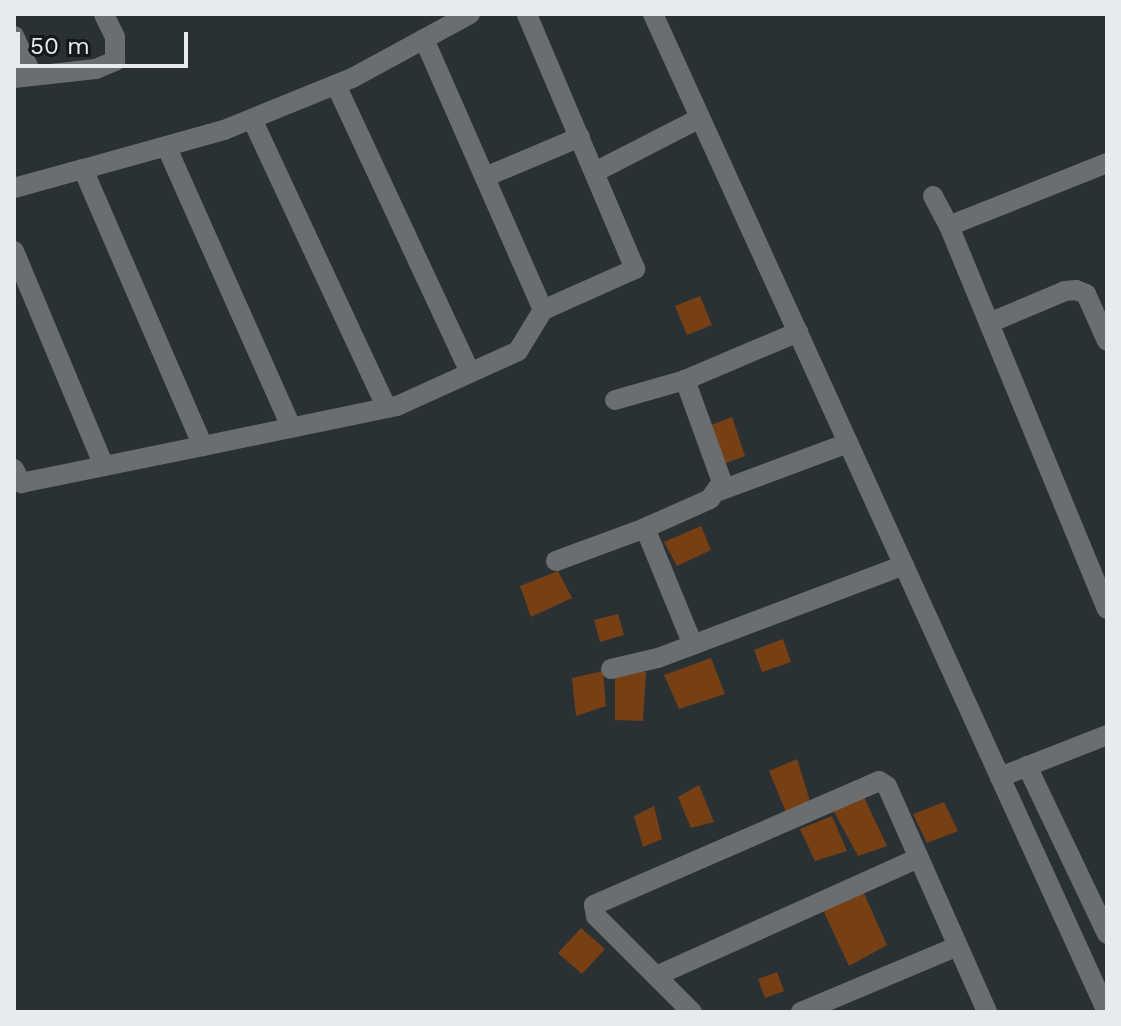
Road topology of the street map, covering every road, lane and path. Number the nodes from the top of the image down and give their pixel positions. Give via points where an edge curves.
1 (104, 14) edge
2 (470, 14) edge
3 (527, 14) edge
4 (653, 14) edge
5 (14, 36) edge
6 (424, 39) junction
7 (23, 76) edge
8 (336, 85) junction
9 (700, 118) junction
10 (252, 119) junction
11 (580, 137) junction
12 (167, 148) junction
13 (1107, 163) edge
14 (83, 169) junction
15 (595, 172) junction
16 (485, 177) junction
17 (14, 188) edge
18 (933, 196) dead end
19 (949, 226) junction
20 (14, 251) edge
21 (543, 310) junction
22 (989, 323) junction
23 (798, 332) junction
24 (1107, 341) edge
25 (470, 372) junction
26 (685, 380) junction
27 (615, 400) dead end
28 (387, 408) junction
29 (291, 426) junction
30 (848, 443) junction
31 (203, 446) junction
32 (104, 466) junction
33 (14, 469) edge
34 (719, 491) junction
35 (645, 528) junction
36 (556, 561) dead end
37 (904, 565) junction
38 (1107, 607) edge
39 (693, 645) junction
40 (611, 669) dead end
41 (1107, 735) edge
42 (1027, 766) junction
43 (1000, 777) junction
44 (919, 858) junction
45 (1107, 934) edge
46 (958, 946) junction
47 (656, 976) junction
48 (692, 1012) edge
49 (801, 1012) edge
50 (987, 1012) edge
51 (1107, 1012) edge

1 - 7 street via 115,37 115,61 96,69
2 - 6 street
3 - 11 street
4 - 9 street
5 - 7 street
6 - 8 street
6 - 16 street
8 - 10 street
8 - 25 street
9 - 15 street
9 - 23 street
10 - 12 street
10 - 28 street
11 - 15 street
11 - 16 street
12 - 14 street
12 - 29 street
13 - 19 street
14 - 17 street
14 - 31 street
15 - 21 street via 635,269
16 - 21 street
18 - 19 street
19 - 22 street
20 - 32 street
21 - 25 street via 518,351
22 - 24 street via 1076,290 1086,294
22 - 38 street
23 - 26 street
23 - 30 street
25 - 28 street
26 - 27 street
26 - 34 street via 722,482
28 - 29 street
29 - 31 street
30 - 34 street
30 - 37 street
31 - 32 street
32 - 33 street via 21,483
34 - 35 street
35 - 36 street
35 - 39 street
37 - 39 street
37 - 43 street
39 - 40 street
41 - 42 street
42 - 43 street
42 - 45 street
43 - 51 street
44 - 46 street
44 - 47 street
44 - 47 street via 887,786 879,781 600,900 594,905 596,916
46 - 49 street
46 - 50 street
47 - 48 street

